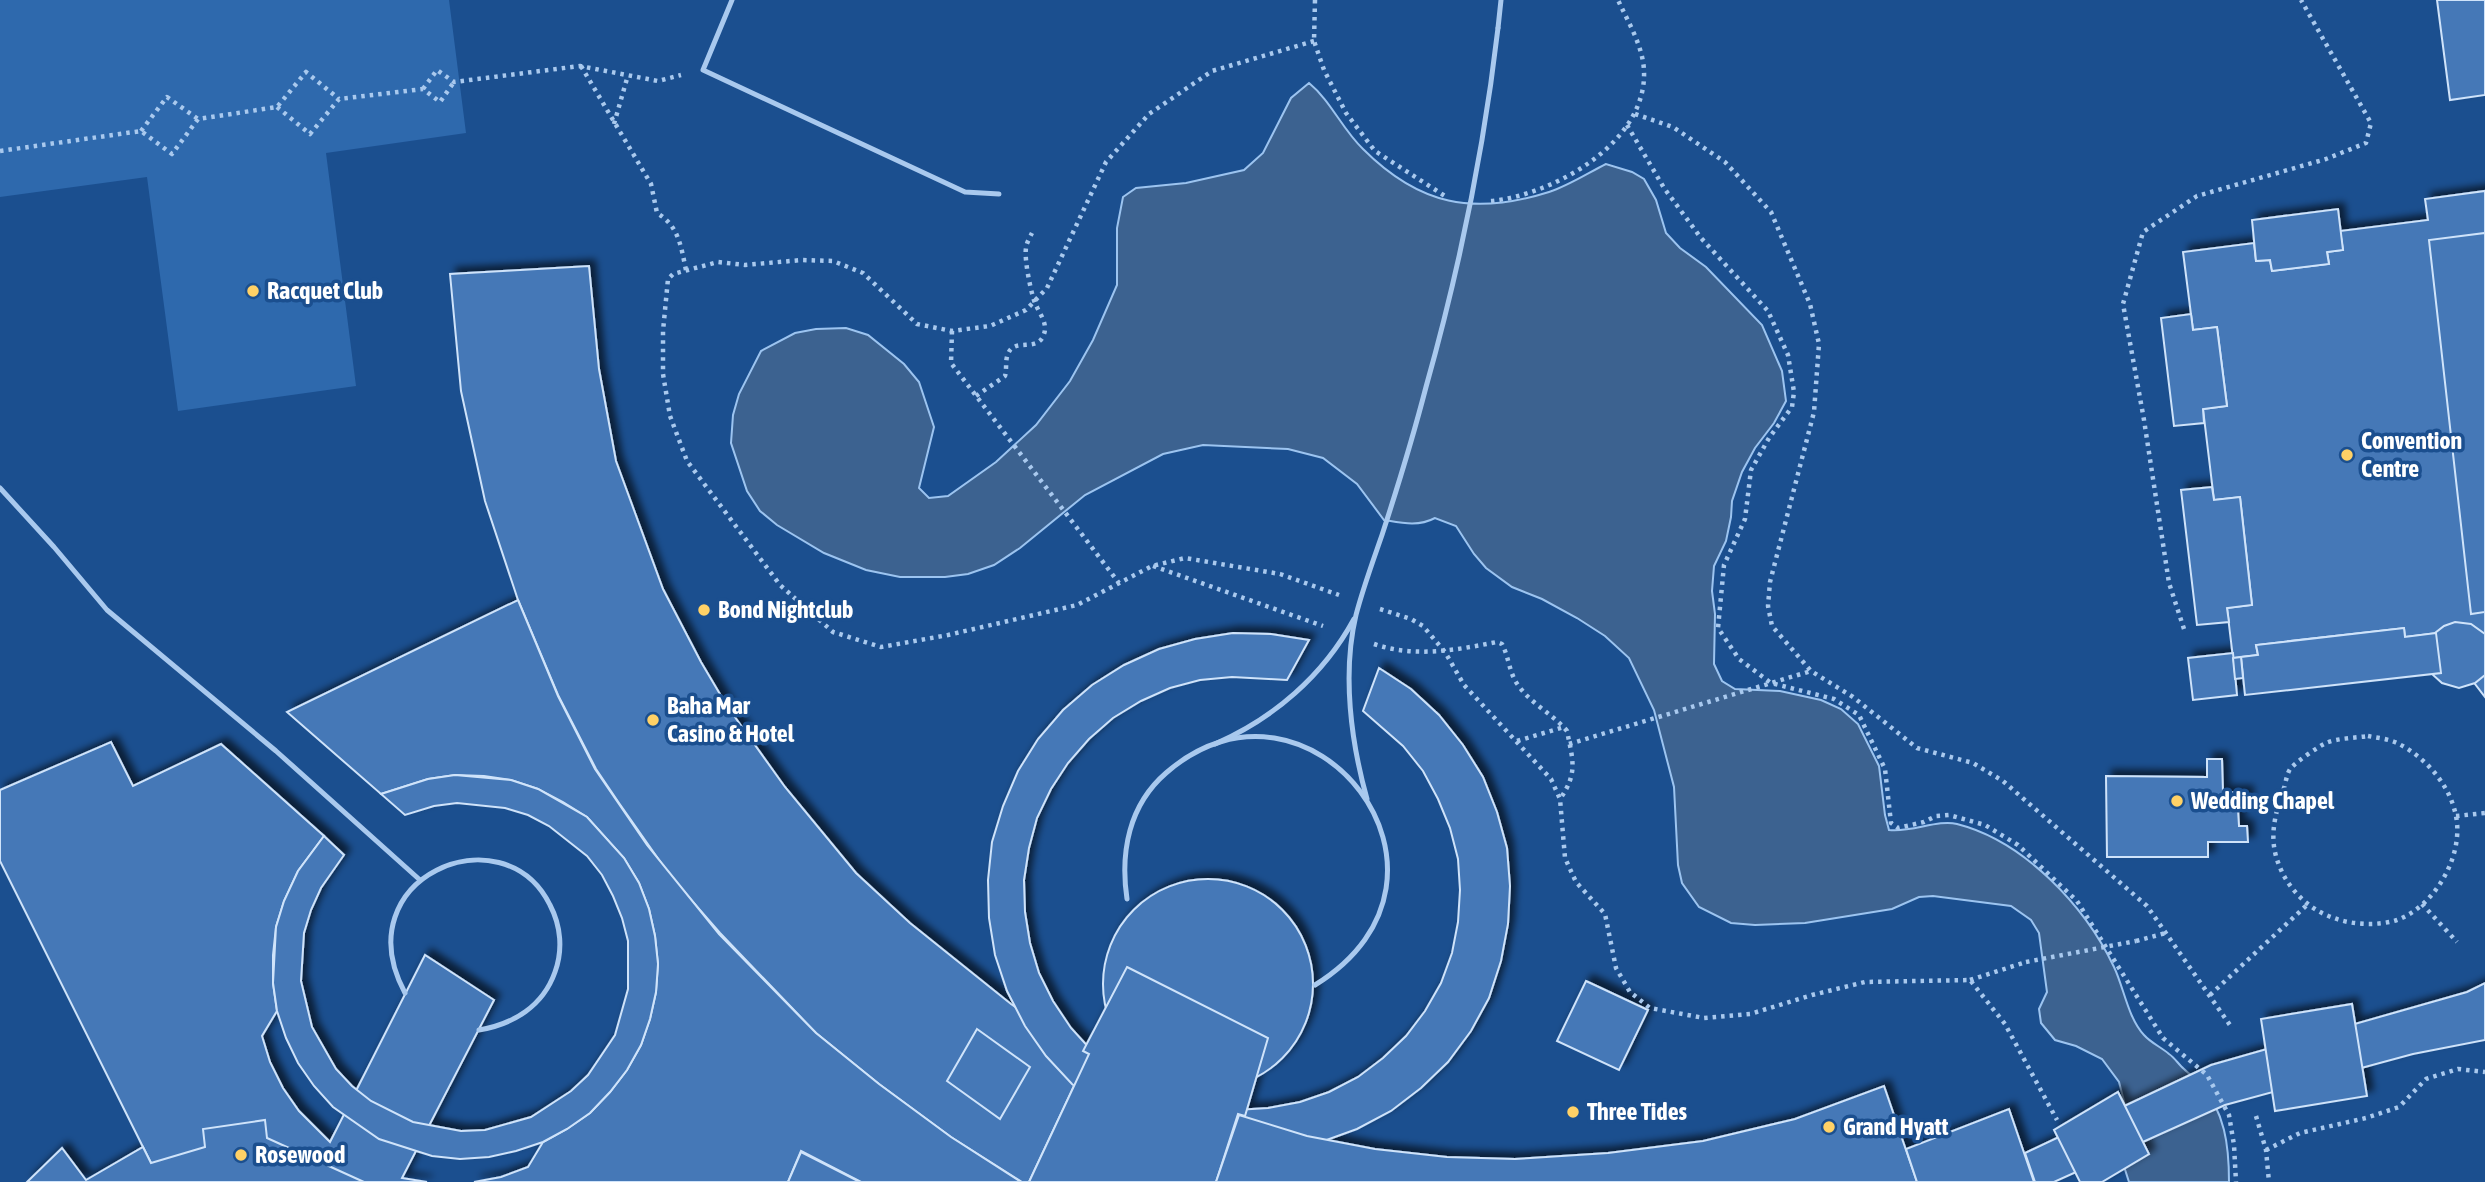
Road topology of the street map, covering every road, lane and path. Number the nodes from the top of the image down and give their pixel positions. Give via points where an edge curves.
1 (733, 0) edge
2 (1315, 0) edge
3 (1501, 0) edge
4 (1618, 0) edge
5 (2301, 0) edge
6 (1314, 41) junction
7 (580, 66) junction
8 (703, 70) junction
9 (628, 75) junction
10 (454, 82) junction
11 (423, 89) junction
12 (339, 99) junction
13 (277, 107) junction
14 (1635, 114) junction
15 (198, 119) junction
16 (614, 125) junction
17 (1627, 125) junction
18 (141, 131) junction
19 (0, 151) edge
20 (999, 194) dead end
21 (1459, 199) dead end
22 (1482, 202) dead end
23 (1031, 233) dead end
24 (686, 270) junction
25 (1034, 301) junction
26 (952, 331) junction
27 (976, 396) junction
28 (0, 488) edge
29 (1152, 566) junction
30 (1119, 583) junction
31 (1345, 597) dead end
32 (1371, 606) dead end
33 (1356, 617) junction
34 (1331, 629) dead end
35 (2184, 629) dead end
36 (1370, 642) dead end
37 (1445, 652) junction
38 (1811, 671) junction
39 (1770, 683) junction
40 (1564, 727) junction
41 (1517, 741) junction
42 (1215, 744) junction
43 (1569, 744) junction
44 (1367, 799) junction
45 (1560, 799) junction
46 (2485, 813) edge
47 (2456, 816) junction
48 (420, 880) junction
49 (1127, 899) dead end
50 (2308, 904) junction
51 (2422, 904) junction
52 (2166, 933) junction
53 (2457, 942) dead end
54 (1970, 980) junction
55 (1315, 985) dead end
56 (405, 993) dead end
57 (2210, 995) junction
58 (2231, 1028) dead end
59 (479, 1030) dead end
60 (2485, 1072) edge
61 (2256, 1116) dead end
62 (2057, 1120) dead end
63 (2266, 1150) junction
64 (2236, 1182) edge
65 (2269, 1182) edge

1 - 8 lane
2 - 6 path
3 - 33 lane, bridge via 1489,102 1451,291 1423,400
4 - 14 path via 1637,40 1644,71
5 - 35 path via 2371,124 2365,143 2326,159 2197,196 2143,232 2123,304 2169,583
6 - 21 path via 1346,113 1375,151 1448,198
6 - 25 path via 1212,71 1149,114 1106,162 1047,288
7 - 9 path
7 - 10 path
7 - 16 path
8 - 9 path via 658,81
8 - 20 lane via 965,192
9 - 16 path
10 - 11 path via 436,70
10 - 11 path via 440,102
11 - 12 path
12 - 13 path via 310,134
12 - 13 path via 306,72
13 - 15 path
14 - 17 path
14 - 38 path via 1673,127 1725,162 1771,212 1810,304 1819,344 1814,412 1770,582 1768,606 1772,626
15 - 18 path via 167,97
15 - 18 path via 172,154
16 - 24 path via 651,184 657,214 669,220 679,236
17 - 22 path via 1569,177 1530,192
17 - 39 path via 1664,188 1702,238 1768,310 1788,355 1792,407 1751,470 1745,519 1724,565 1718,628 1739,659
18 - 19 path
23 - 25 path via 1026,249
24 - 26 path via 718,262 833,261 863,273 917,324
24 - 30 path via 668,279 663,374 670,416 687,461 780,585 833,632 881,647 1077,606
25 - 26 path via 1026,310 990,326
25 - 27 path via 1044,320 1044,334 1032,345 1013,347 1005,376
26 - 27 path via 951,363
27 - 30 path
28 - 48 lane via 107,610 276,751
29 - 30 path
29 - 31 path via 1185,558 1280,574
29 - 34 path
32 - 37 path via 1423,626
33 - 42 lane, bridge via 1331,655 1285,702
33 - 44 lane, bridge via 1351,709 1357,765
36 - 37 path via 1393,650
37 - 40 path via 1502,644 1517,684
37 - 41 path via 1465,685
38 - 39 path
38 - 52 path via 1853,697 1917,748 1973,763 2003,781 2147,906
39 - 43 path
39 - 64 path via 1834,699 1859,715 1885,769 1891,823 1898,828 1949,815 1985,825 2018,845 2077,901 2163,1038 2207,1075 2229,1115
40 - 41 path
40 - 43 path
41 - 45 path via 1551,779
42 - 44 lane via 1258,737 1301,745 1339,767
42 - 49 lane via 1168,771 1135,814 1125,856
43 - 45 path via 1572,782
44 - 55 lane via 1384,839 1387,882 1382,903 1375,924 1350,959
45 - 54 path via 1565,858 1576,882 1605,914 1616,968 1630,992 1650,1008 1704,1018 1750,1014 1865,982
46 - 47 path
47 - 50 path via 2442,781 2397,742 2368,736 2326,743 2290,768 2274,817 2273,851 2285,880
47 - 51 path via 2456,841 2445,877
48 - 56 lane via 396,913 390,940 394,968
48 - 59 lane via 456,862 496,862 531,881 555,914 560,953 547,990 518,1018
50 - 51 path via 2344,922 2367,924 2397,919
50 - 57 path
51 - 53 path
52 - 54 path, bridge via 2026,962
52 - 57 path
54 - 62 path via 2005,1024
57 - 58 path
60 - 63 path via 2458,1069 2426,1079 2399,1107 2300,1133
61 - 63 path
63 - 65 path

